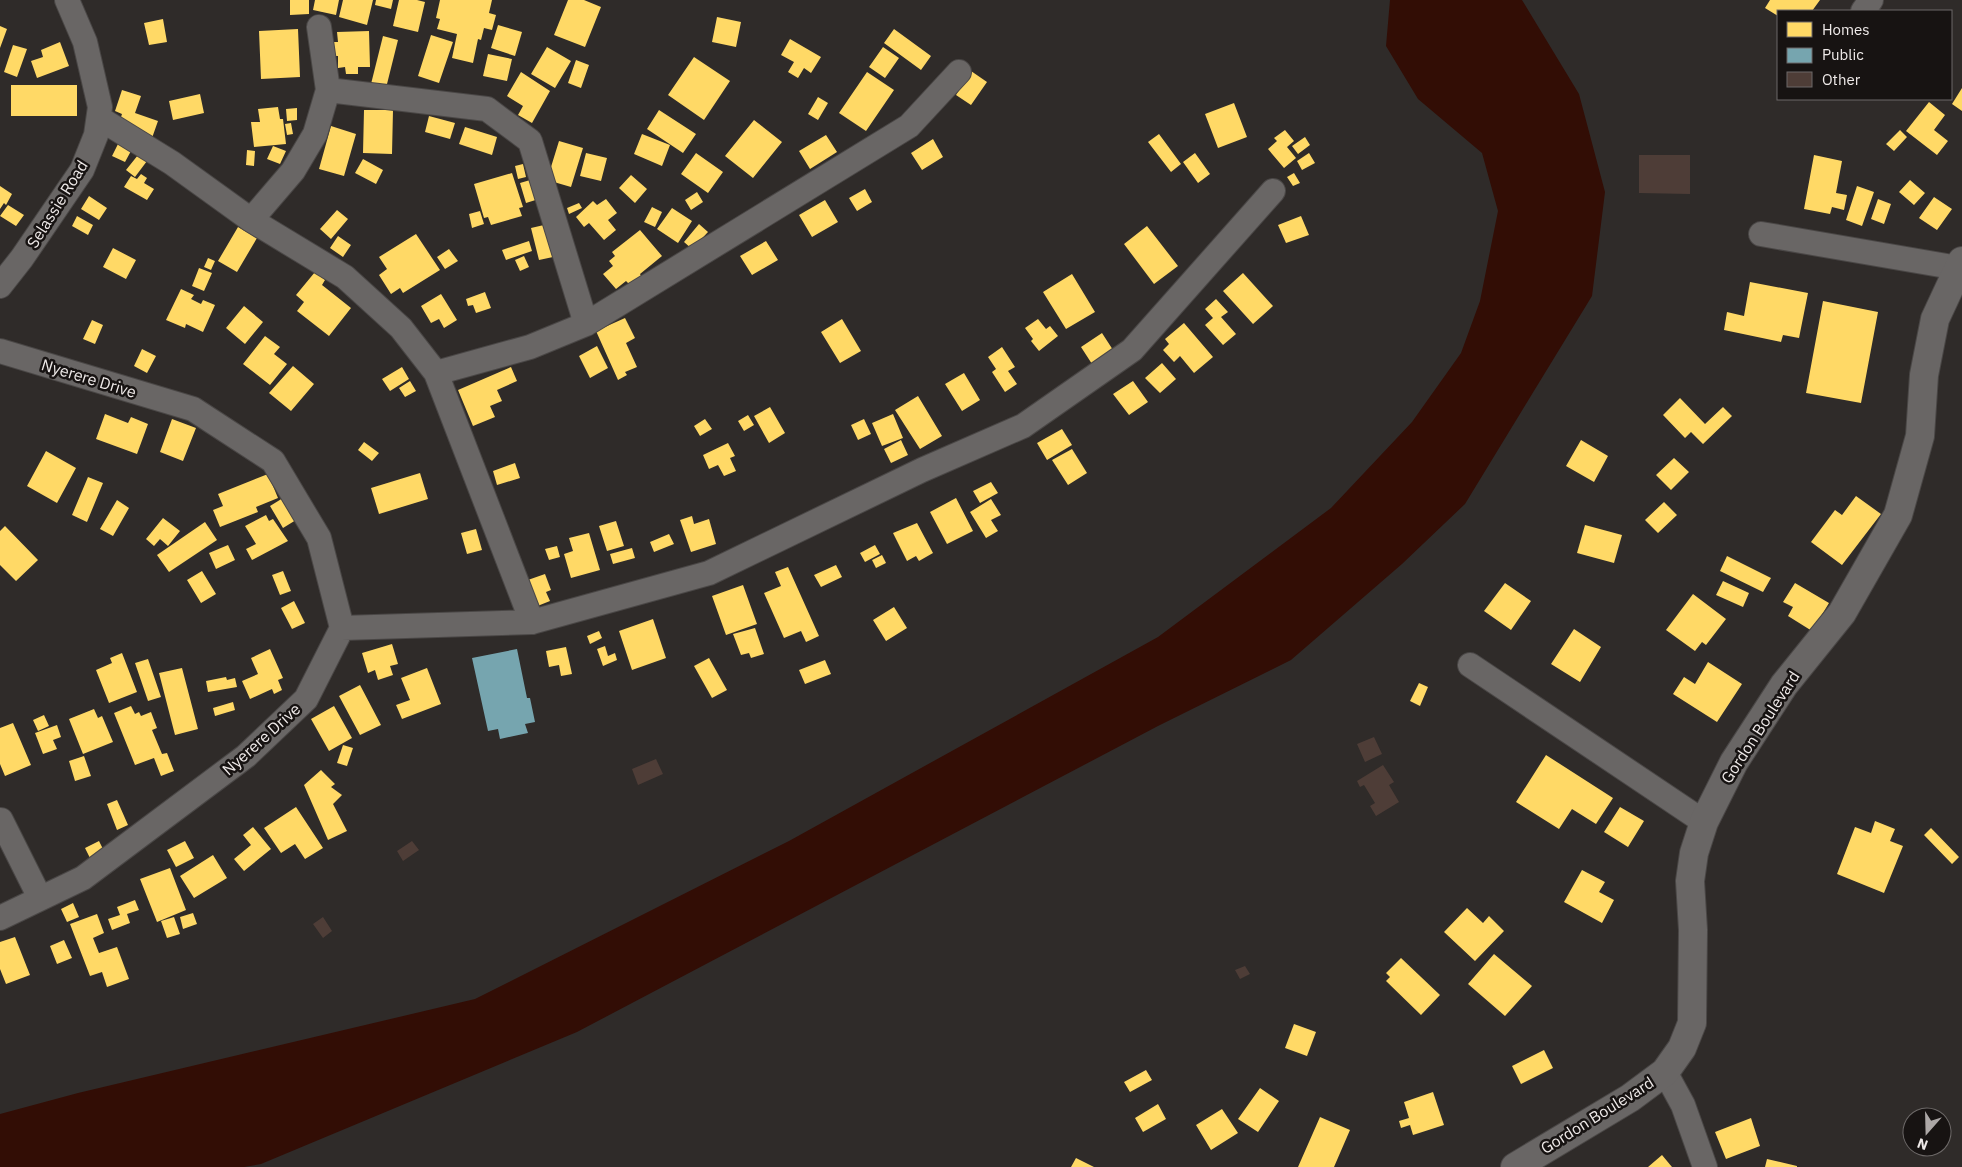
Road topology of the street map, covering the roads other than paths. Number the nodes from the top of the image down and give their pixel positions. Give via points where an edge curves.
1 (67, 0) edge
2 (319, 27) dead end
3 (959, 72) dead end
4 (328, 90) junction
5 (98, 118) junction
6 (1273, 191) dead end
7 (251, 220) junction
8 (1762, 234) dead end
9 (1960, 265) edge
10 (0, 286) edge
11 (586, 324) junction
12 (0, 351) edge
13 (436, 373) junction
14 (532, 622) junction
15 (342, 628) junction
16 (1470, 665) dead end
17 (1, 820) edge
18 (1704, 822) junction
19 (40, 898) junction
20 (0, 918) edge
21 (1665, 1072) junction
22 (1515, 1167) edge
23 (1705, 1167) edge

1 - 5 street, Selassie Road via 85,42 100,107
2 - 4 street
3 - 11 street via 909,126
4 - 7 street via 315,134 302,156
4 - 11 street via 487,109 530,141
5 - 7 street via 172,163
5 - 10 street, Selassie Road via 96,135 82,170
6 - 14 street via 1132,350 1023,426 922,470 709,573
7 - 13 street via 345,277 401,328
8 - 9 street
9 - 18 street, Gordon Boulevard via 1934,319 1924,375 1920,436 1898,515 1842,614 1784,685 1734,762
11 - 13 street via 530,347
12 - 15 street, Nyerere Drive via 193,409 273,461 319,538
13 - 14 street
14 - 15 street
15 - 19 street, Nyerere Drive via 306,699 246,756 83,878
16 - 18 street
17 - 19 street
18 - 21 street, Gordon Boulevard via 1690,880 1692,1023 1682,1048
19 - 20 street, Nyerere Drive
21 - 22 street, Gordon Boulevard via 1630,1098
21 - 23 street via 1683,1105

